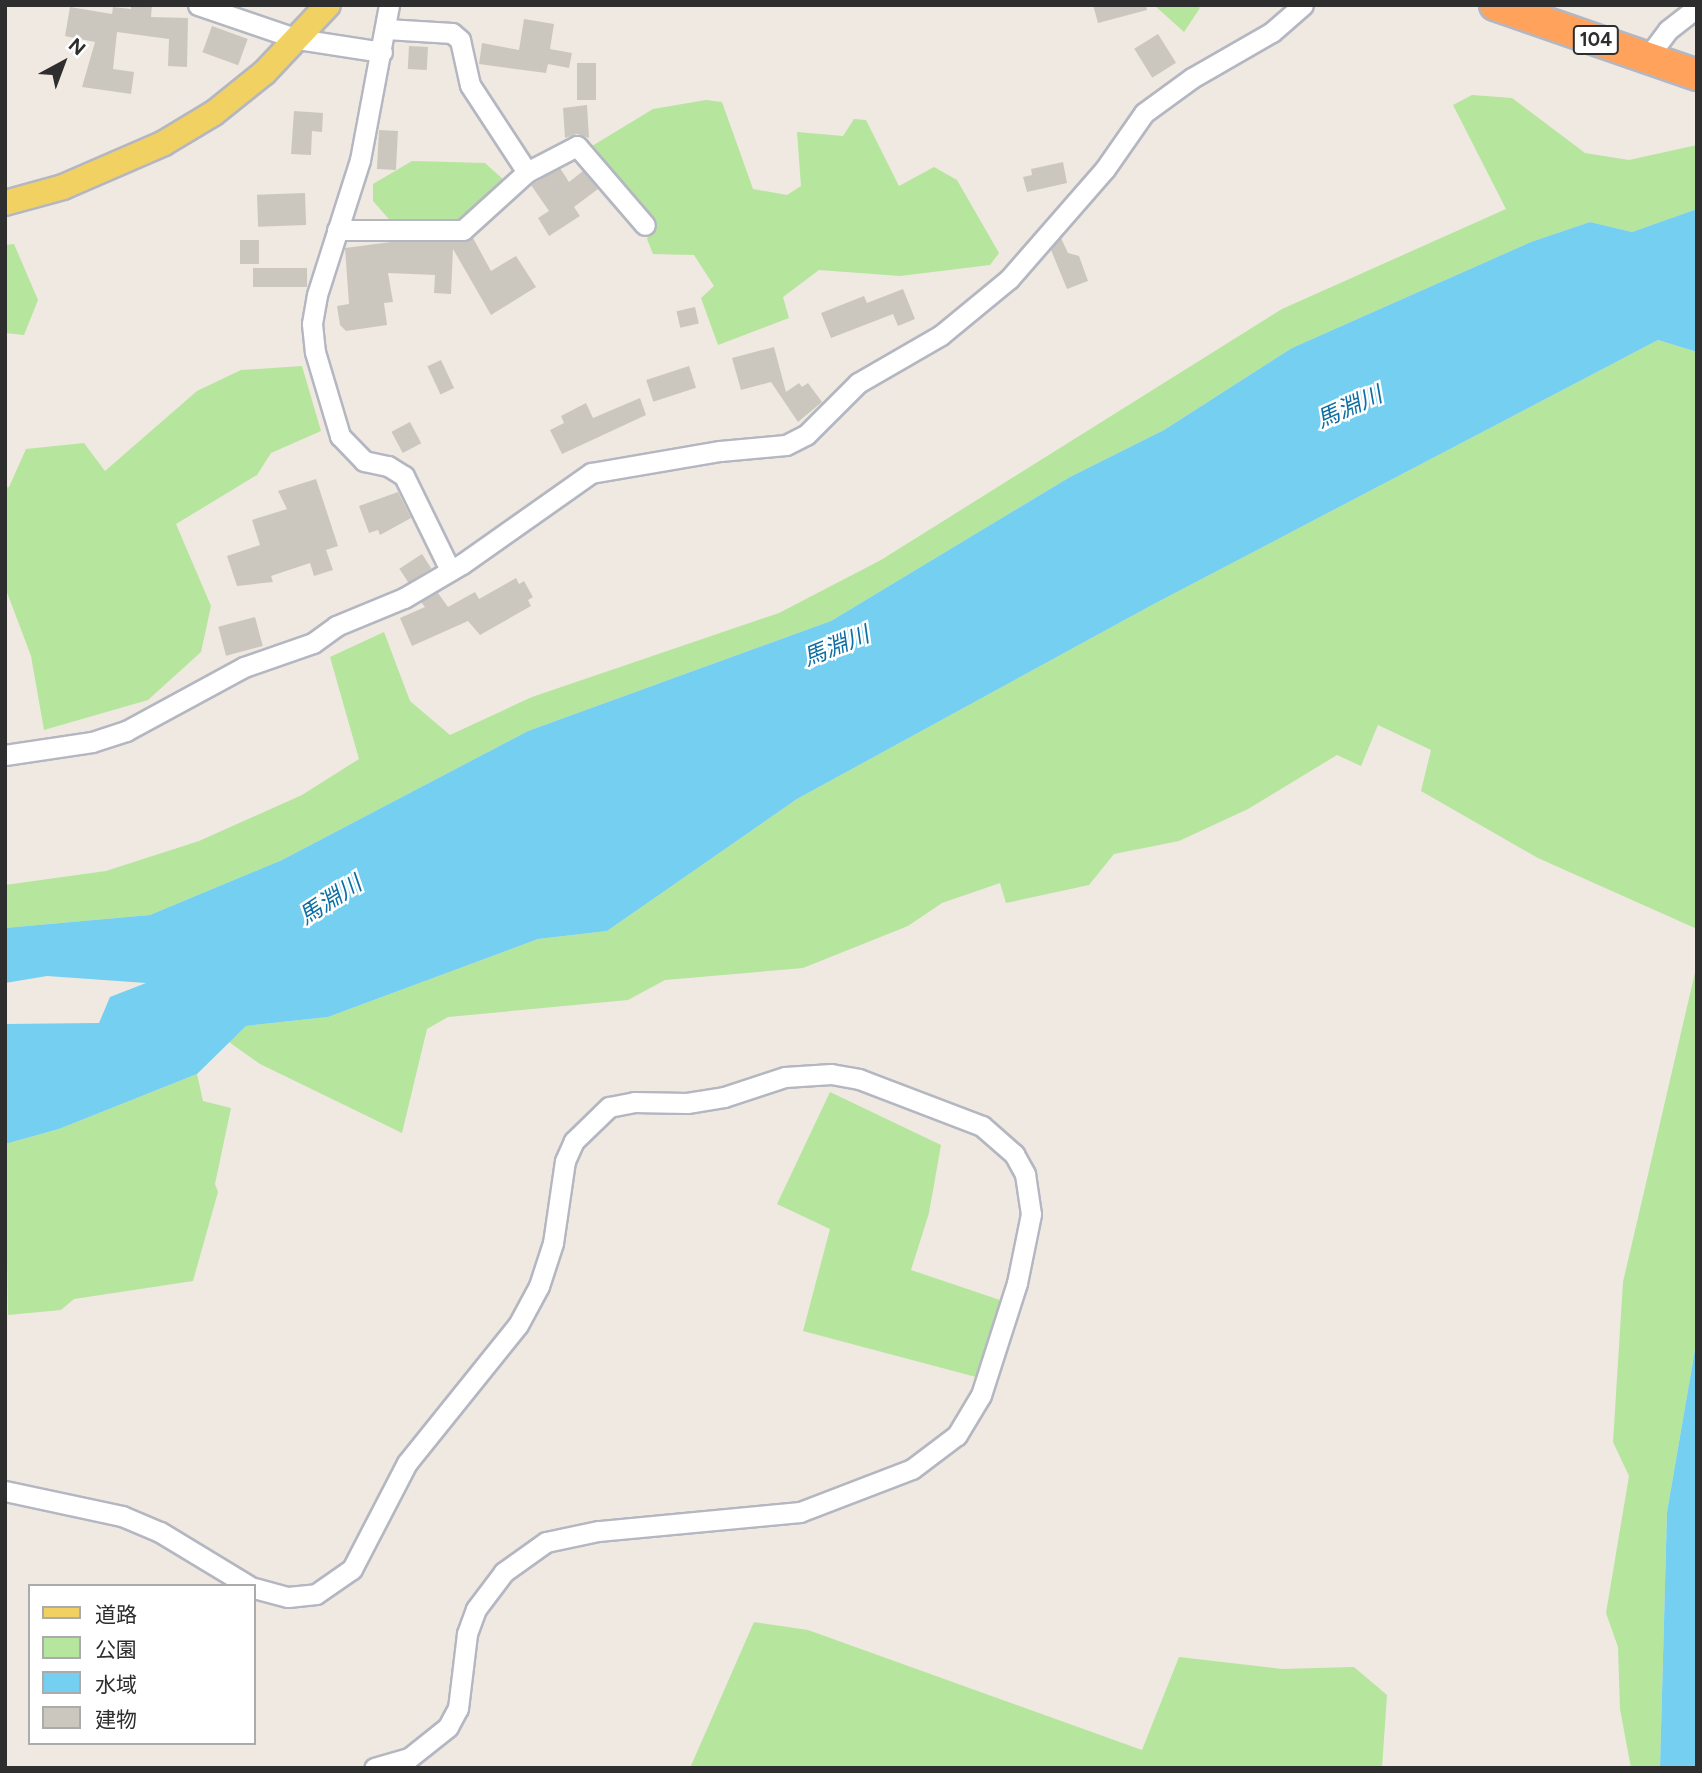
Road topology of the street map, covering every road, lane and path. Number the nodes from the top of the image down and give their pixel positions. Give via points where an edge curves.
1 (198, 5) edge
2 (328, 5) edge
3 (389, 5) edge
4 (1303, 5) edge
5 (1495, 5) edge
6 (1697, 7) edge
7 (386, 29) junction
8 (298, 39) junction
9 (382, 52) junction
10 (1647, 58) junction
11 (1697, 75) edge
12 (527, 172) junction
13 (5, 202) edge
14 (645, 225) dead end
15 (337, 230) junction
16 (450, 570) junction
17 (5, 755) edge
18 (5, 1491) edge
19 (247, 1584) edge
20 (256, 1588) edge
21 (374, 1768) edge

1 - 8 street
2 - 8 main road
3 - 7 street
4 - 16 street via 1272,32 1154,104 1125,136 1105,169 1009,279 942,335 858,383 806,435 786,445 591,473
5 - 10 highway, 104
6 - 10 street via 1668,30
7 - 9 street
7 - 12 street via 452,33 460,40 470,85
8 - 9 street
8 - 13 main road via 214,113 164,143 63,187
9 - 15 street via 360,160
10 - 11 highway, 104
12 - 14 street via 577,146
12 - 15 street via 463,229
15 - 16 street via 312,324 315,352 340,436 364,461 388,466 404,476
16 - 17 street via 404,598 337,626 313,643 244,667 126,731 92,742
18 - 19 street via 122,1516 160,1532
20 - 21 street via 288,1597 316,1594 352,1569 407,1463 523,1315 539,1286 553,1243 565,1161 574,1141 609,1107 634,1102 687,1103 724,1097 785,1077 831,1074 859,1079 982,1126 1014,1154 1027,1184 1031,1214 1017,1283 981,1395 957,1435 912,1469 800,1512 598,1531 546,1542 504,1572 476,1609 467,1634 458,1708 448,1727 409,1758

